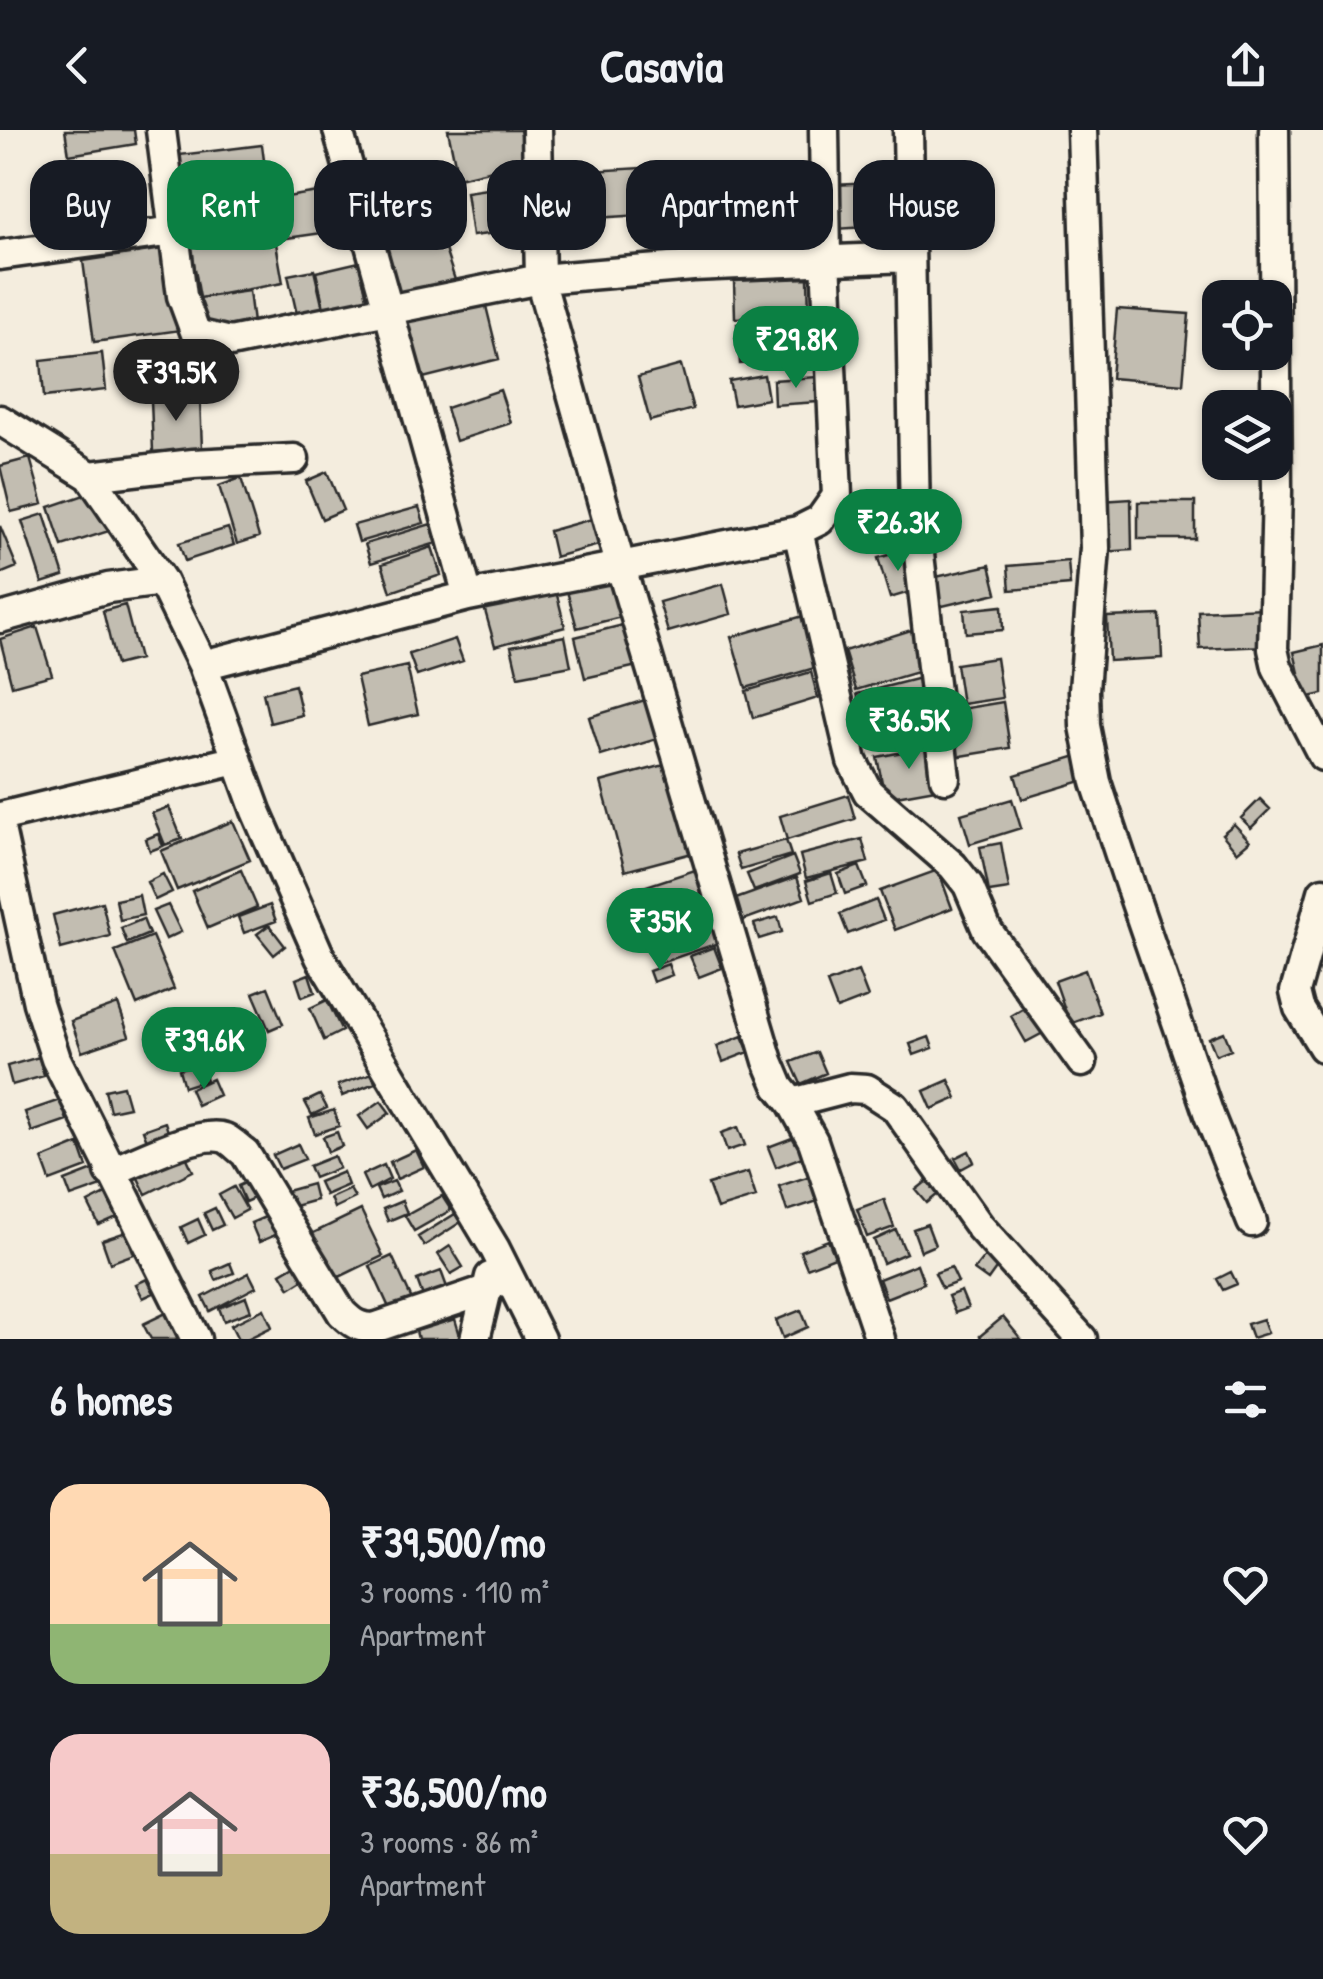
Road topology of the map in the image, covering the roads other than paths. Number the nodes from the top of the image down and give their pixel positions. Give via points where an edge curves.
1 (161, 130) edge
2 (338, 130) edge
3 (537, 130) edge
4 (824, 130) edge
5 (908, 130) edge
6 (1082, 130) edge
7 (1274, 130) edge
8 (167, 180) edge
9 (167, 232) edge
10 (176, 250) edge
11 (0, 255) edge
12 (909, 257) junction
13 (826, 259) junction
14 (540, 279) junction
15 (386, 311) junction
16 (0, 420) edge
17 (294, 459) dead end
18 (90, 476) junction
19 (798, 531) junction
20 (620, 564) junction
21 (162, 581) junction
22 (468, 596) junction
23 (0, 618) edge
24 (204, 665) junction
25 (1323, 756) edge
26 (238, 760) junction
27 (945, 778) dead end
28 (0, 818) edge
29 (0, 829) edge
30 (1323, 892) edge
31 (1323, 1047) edge
32 (1082, 1062) dead end
33 (792, 1103) junction
34 (110, 1172) junction
35 (1252, 1222) dead end
36 (495, 1249) junction
37 (488, 1288) junction
38 (196, 1339) edge
39 (475, 1339) edge
40 (540, 1339) edge
41 (880, 1339) edge
42 (1082, 1339) edge

1 - 8 street
2 - 15 street
3 - 14 street
4 - 13 street
5 - 12 street
6 - 35 street via 1095,548 1085,726 1124,868
7 - 25 street via 1273,649
9 - 11 street
10 - 15 street via 196,334 230,342
12 - 13 street
12 - 27 street via 915,520
13 - 14 street
13 - 19 street via 836,496 820,520
14 - 15 street
14 - 20 street
15 - 22 street
16 - 18 street
17 - 18 street
18 - 21 street
19 - 20 street
19 - 32 street via 852,760 868,792 954,866 987,930
20 - 22 street
20 - 33 street via 752,1014 768,1062
21 - 23 street via 108,588
21 - 24 street
22 - 24 street
24 - 26 street
26 - 28 street
26 - 36 street via 320,956
29 - 34 street via 38,1003 56,1059
30 - 31 street via 1295,992
33 - 41 street via 814,1141
33 - 42 street via 850,1088 867,1089 895,1108 980,1227
34 - 37 street via 186,1142 226,1138 245,1153 342,1313 365,1328
34 - 38 street
36 - 37 street
36 - 40 street
37 - 39 street

